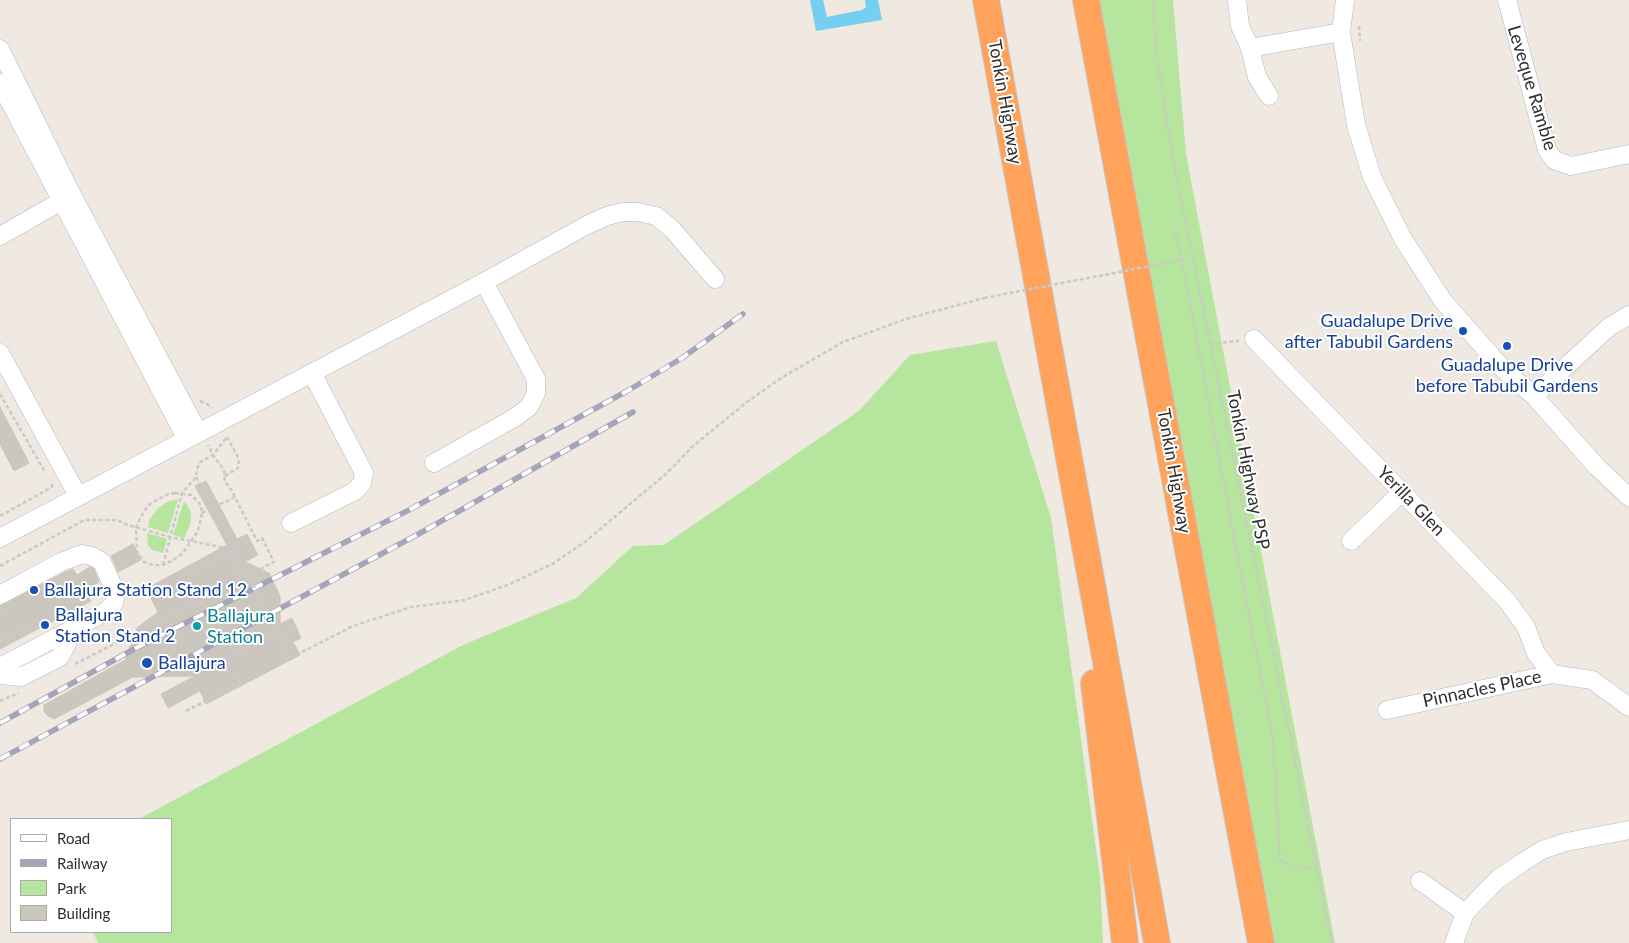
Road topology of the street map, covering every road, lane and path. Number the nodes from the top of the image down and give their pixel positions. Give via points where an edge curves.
1 (986, 0) edge
2 (1086, 0) edge
3 (1153, 0) edge
4 (1237, 0) edge
5 (1345, 0) edge
6 (1507, 0) edge
7 (1359, 18) dead end
8 (1341, 32) junction
9 (1360, 44) dead end
10 (1250, 48) junction
11 (0, 49) edge
12 (0, 83) edge
13 (1269, 96) dead end
14 (1629, 154) edge
15 (67, 198) junction
16 (1175, 232) dead end
17 (0, 236) edge
18 (1182, 260) junction
19 (715, 279) dead end
20 (484, 282) junction
21 (1629, 316) edge
22 (1254, 339) joint
23 (1210, 344) junction
24 (0, 353) edge
25 (312, 373) junction
26 (0, 394) edge
27 (1534, 396) junction
28 (192, 435) junction
29 (227, 436) dead end
30 (212, 455) junction
31 (434, 464) dead end
32 (196, 477) junction
33 (60, 480) junction
34 (1402, 492) junction
35 (182, 493) junction
36 (1077, 495) junction
37 (78, 496) junction
38 (234, 496) junction
39 (1629, 497) edge
40 (213, 508) junction
41 (202, 513) junction
42 (0, 516) edge
43 (291, 523) dead end
44 (136, 527) junction
45 (170, 537) junction
46 (0, 538) edge
47 (1350, 541) dead end
48 (192, 542) junction
49 (232, 544) junction
50 (226, 548) junction
51 (234, 549) junction
52 (163, 564) junction
53 (0, 566) edge
54 (183, 576) dead end
55 (242, 578) junction
56 (61, 582) dead end
57 (4, 602) edge
58 (0, 614) edge
59 (69, 631) junction
60 (278, 632) junction
61 (0, 641) edge
62 (290, 657) junction
63 (74, 665) dead end
64 (0, 667) edge
65 (1552, 674) junction
66 (0, 675) edge
67 (239, 683) junction
68 (21, 692) dead end
69 (0, 701) edge
70 (1629, 707) edge
71 (1387, 710) dead end
72 (186, 711) dead end
73 (1629, 830) edge
74 (1316, 866) junction
75 (1420, 880) dead end
76 (1465, 912) junction
77 (1125, 943) edge
78 (1157, 943) edge
79 (1262, 943) edge
80 (1332, 943) edge
81 (1454, 943) edge

1 - 36 highway, Tonkin Highway
2 - 79 highway, Tonkin Highway
3 - 23 path, Tonkin Highway PSP via 1157,56 1172,155
4 - 10 street via 1240,26
5 - 8 street
6 - 14 street, Leveque Ramble via 1547,150 1554,160 1571,166
7 - 9 path
8 - 10 street
8 - 27 street via 1356,125 1372,177 1403,238 1444,301 1504,370
10 - 13 street via 1257,77
11 - 15 street
12 - 15 street
15 - 17 street
15 - 28 street
16 - 18 path
18 - 62 path, bridge via 984,298 906,319 843,342 747,402 586,541 554,563 510,584 465,600 410,606 353,626
18 - 74 path, bridge via 1273,739 1280,860 1298,870
19 - 20 street via 672,229 656,216 622,212 587,225
20 - 25 street
20 - 31 street via 533,372 536,393 529,407 514,418
21 - 27 street via 1608,326
22 - 23 path
22 - 34 street, Yerilla Glen
23 - 74 path, Tonkin Highway PSP
24 - 33 street
25 - 28 street
25 - 43 street via 364,473 362,483 355,491
26 - 33 path
27 - 39 street via 1597,467
28 - 30 path via 205,438
28 - 37 street
29 - 30 path
30 - 32 path via 200,462
30 - 38 path via 224,470 225,482
32 - 35 path
32 - 40 path
33 - 37 street
33 - 42 path
34 - 47 street
34 - 65 street, Yerilla Glen via 1508,602 1526,627 1536,653
35 - 41 path via 197,500
35 - 44 path via 168,494 151,503
35 - 45 path
36 - 77 highway via 1088,639
36 - 78 highway, Tonkin Highway
37 - 46 street
38 - 40 path
38 - 55 path via 257,541 262,538 274,562
40 - 41 path
40 - 49 path
41 - 48 path
44 - 45 path
44 - 52 path via 137,552 144,562
44 - 53 path via 117,520 84,520
45 - 48 path
45 - 52 path
48 - 50 path
48 - 52 path via 182,554
49 - 50 path
49 - 51 path, bridge
50 - 55 path
51 - 54 path
51 - 60 path, bridge
55 - 63 path
56 - 61 path via 69,577 81,598
57 - 58 path
57 - 59 street via 61,562 82,554 92,556 102,562 113,584 116,593 114,603 107,611
59 - 64 street
59 - 66 street via 60,657 21,677
60 - 62 path
60 - 67 path via 227,658
62 - 67 path
65 - 70 street, Pinnacles Place via 1592,680
65 - 71 street, Pinnacles Place
67 - 72 path
68 - 69 path
73 - 76 street via 1542,850 1498,879
74 - 80 path, Tonkin Highway PSP
75 - 76 street
76 - 81 street

